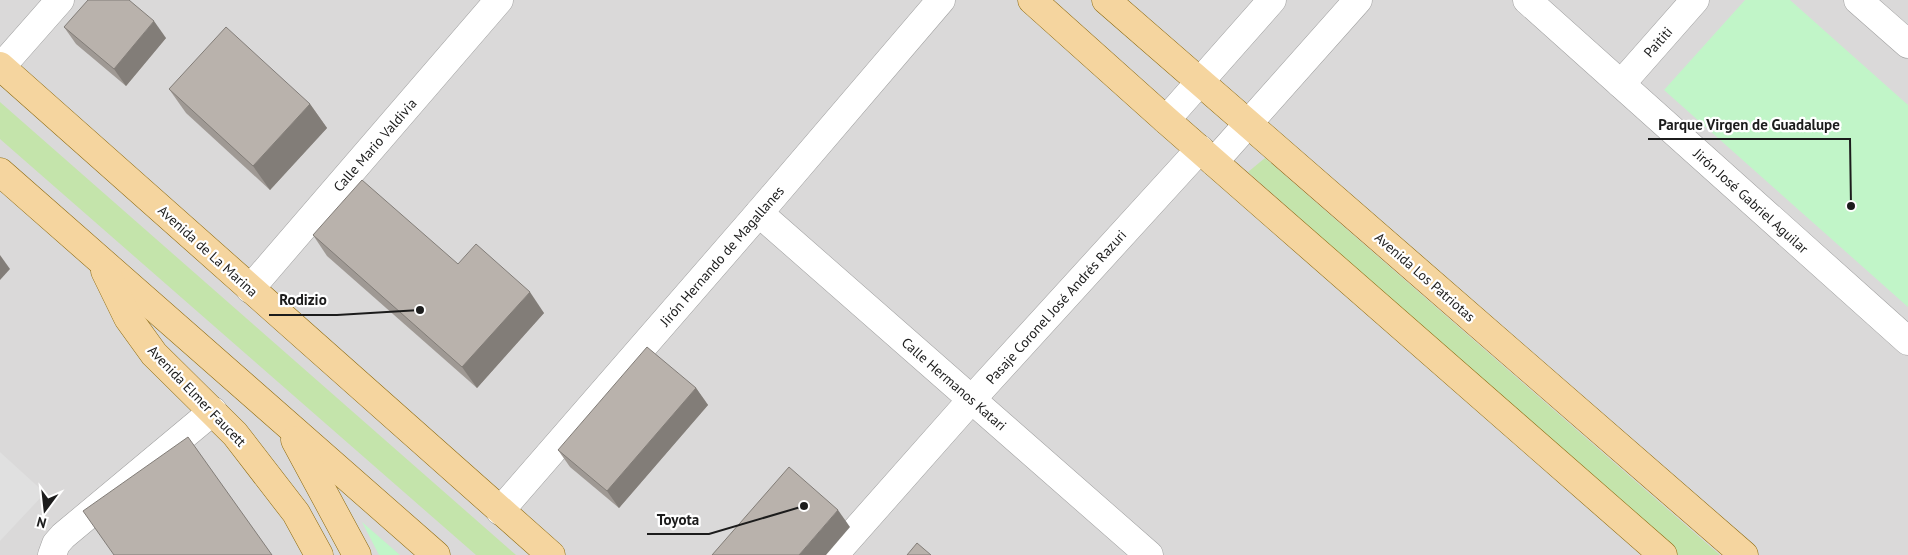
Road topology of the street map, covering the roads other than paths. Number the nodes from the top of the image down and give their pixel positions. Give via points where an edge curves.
1 (60, 0) edge
2 (499, 0) edge
3 (941, 0) edge
4 (1032, 0) edge
5 (1106, 0) edge
6 (1272, 0) edge
7 (1358, 0) edge
8 (1527, 0) edge
9 (1695, 0) edge
10 (1858, 0) edge
11 (1908, 44) edge
12 (0, 67) edge
13 (1200, 82) junction
14 (1621, 84) junction
15 (1166, 120) junction
16 (1248, 124) junction
17 (1207, 156) junction
18 (0, 172) edge
19 (760, 213) junction
20 (99, 259) junction
21 (250, 289) junction
22 (1908, 341) edge
23 (972, 400) junction
24 (213, 411) junction
25 (286, 424) junction
26 (500, 511) junction
27 (52, 555) edge
28 (319, 555) edge
29 (358, 555) edge
30 (436, 555) edge
31 (551, 555) edge
32 (834, 555) edge
33 (1148, 555) edge
34 (1663, 555) edge
35 (1744, 555) edge

1 - 12 street
2 - 21 street, Calle Mario Valdivia
3 - 19 street, Jirón Hernando de Magallanes
4 - 15 main road
5 - 13 main road, Avenida Los Patriotas
6 - 13 street
7 - 16 street, Pasaje Coronel José Andrés Razuri
8 - 14 street, Jirón José Gabriel Aguilar
9 - 14 street, Paititi
10 - 11 street
12 - 21 main road, Avenida de La Marina
13 - 15 street
13 - 16 main road, Avenida Los Patriotas
14 - 22 street, Jirón José Gabriel Aguilar
15 - 17 main road
16 - 17 street, Pasaje Coronel José Andrés Razuri
16 - 35 main road, Avenida Los Patriotas
17 - 23 street, Pasaje Coronel José Andrés Razuri
17 - 34 main road
18 - 20 main road
19 - 23 street, Calle Hermanos Katari
19 - 26 street, Jirón Hernando de Magallanes
20 - 24 main road, Avenida Elmer Faucett via 128,318 154,354
20 - 25 main road
21 - 26 main road, Avenida de La Marina
23 - 32 street, Pasaje Coronel José Andrés Razuri
23 - 33 street, Calle Hermanos Katari
24 - 27 street via 63,536
24 - 28 main road, Avenida Elmer Faucett via 235,434 296,514
25 - 29 main road
25 - 30 main road
26 - 31 main road, Avenida de La Marina

